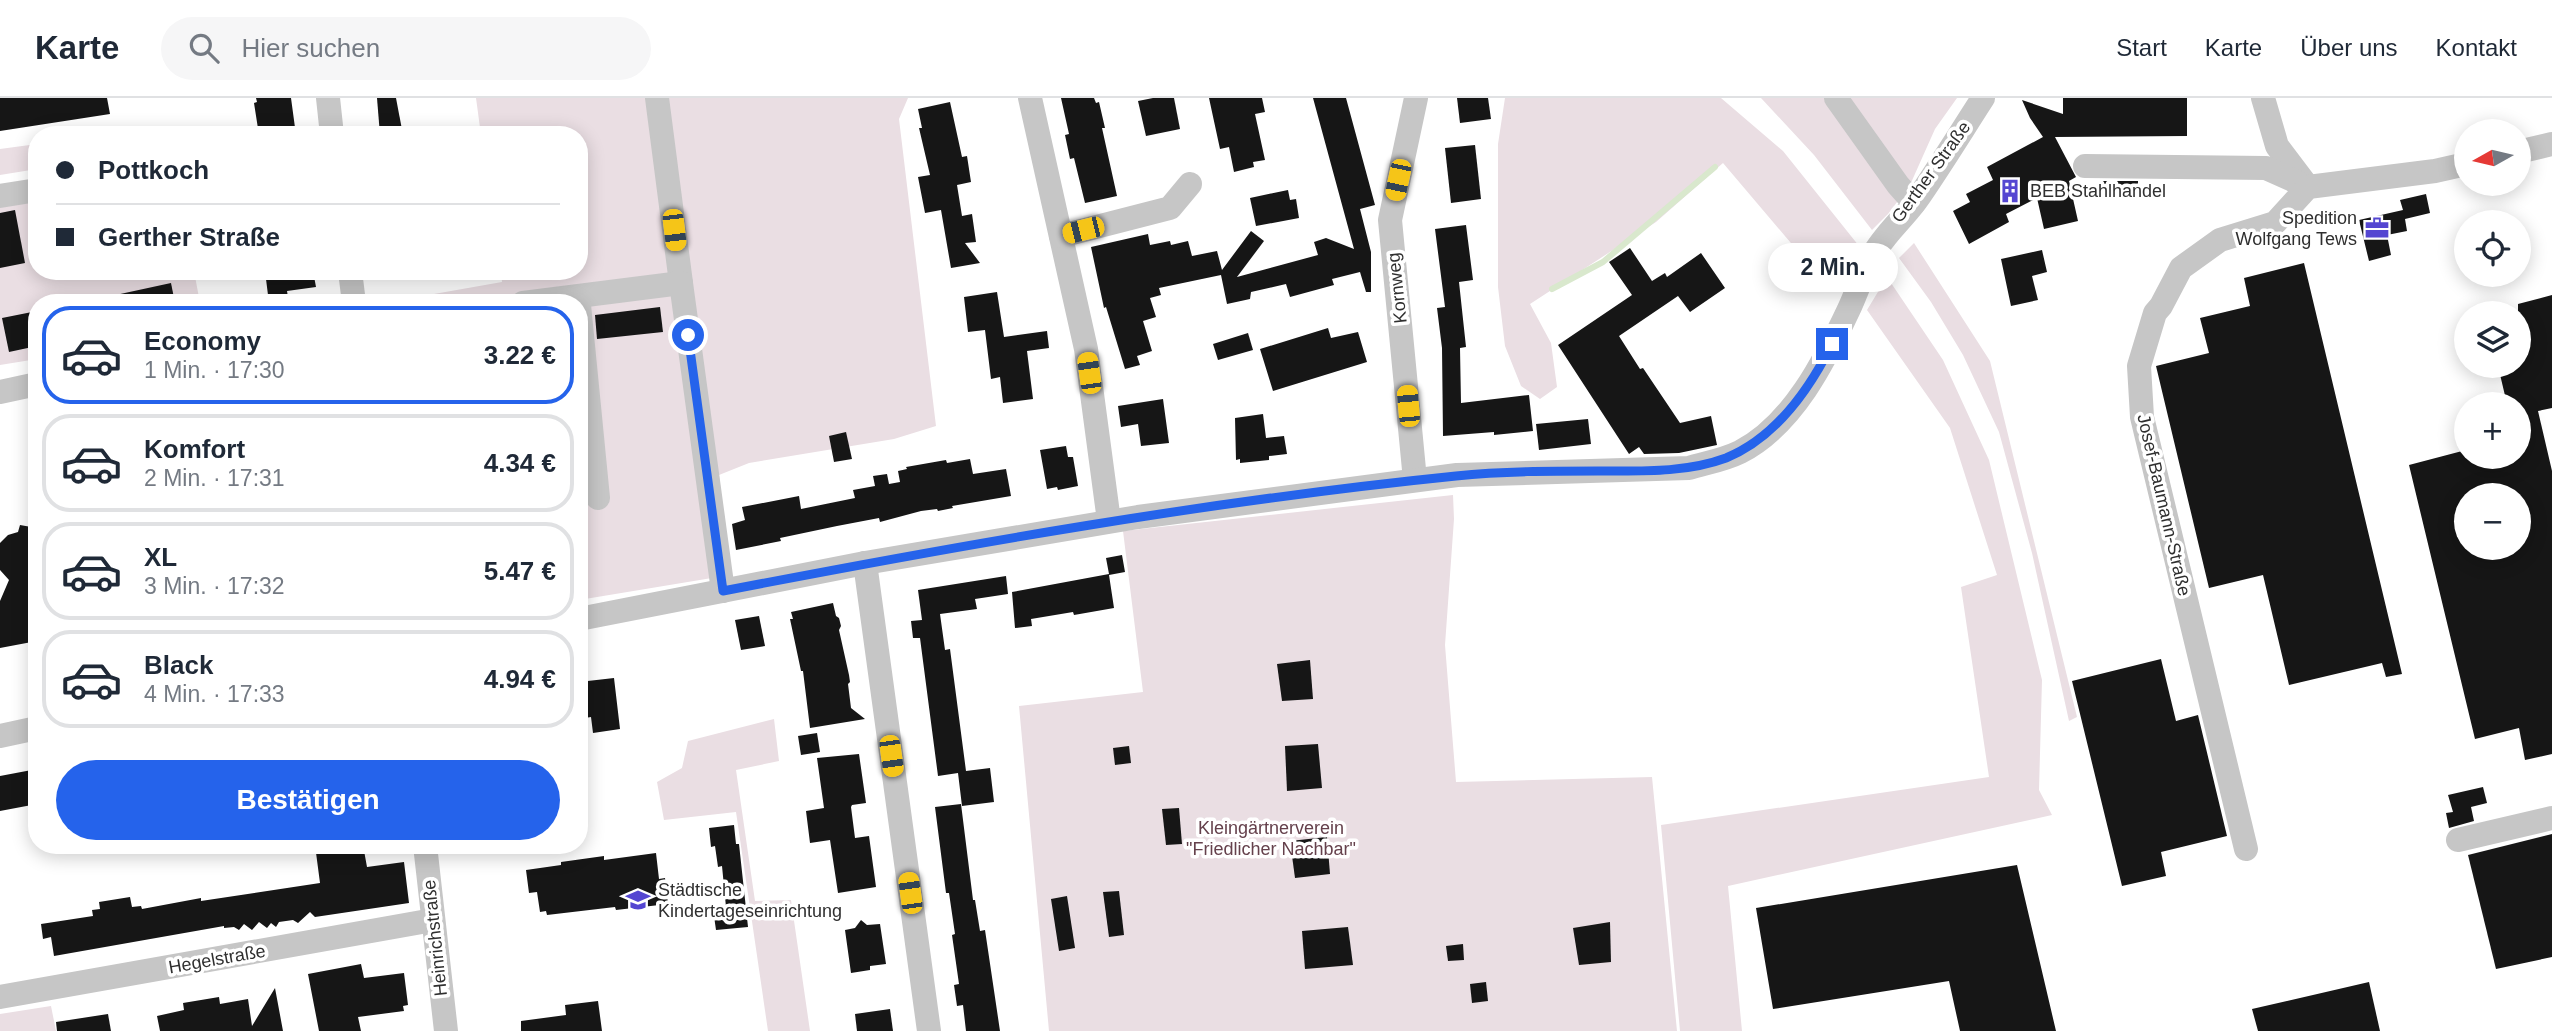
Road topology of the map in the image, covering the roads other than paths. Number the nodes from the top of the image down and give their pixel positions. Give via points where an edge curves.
1 (328, 98) edge
2 (657, 98) edge
3 (1030, 98) edge
4 (1416, 98) edge
5 (1836, 98) edge
6 (1983, 98) edge
7 (2263, 98) edge
8 (331, 126) edge
9 (2552, 144) edge
10 (2531, 149) edge
11 (2085, 166) dead end
12 (2454, 167) edge
13 (1190, 184) dead end
14 (2308, 187) junction
15 (28, 191) edge
16 (0, 196) edge
17 (1914, 203) junction
18 (1061, 236) junction
19 (681, 283) junction
20 (588, 300) edge
21 (28, 386) edge
22 (0, 392) edge
23 (588, 395) edge
24 (1415, 480) junction
25 (598, 498) dead end
26 (1109, 521) junction
27 (864, 563) junction
28 (723, 591) junction
29 (588, 616) edge
30 (28, 730) edge
31 (0, 736) edge
32 (2552, 818) edge
33 (2458, 840) dead end
34 (2246, 849) dead end
35 (426, 854) edge
36 (433, 920) junction
37 (0, 997) edge
38 (446, 1031) edge
39 (929, 1031) edge

1 - 8 street
2 - 19 street
3 - 18 street
4 - 24 street, Kornweg via 1390,220
5 - 17 street
6 - 17 street, Gerther Straße
7 - 14 street via 2277,146
9 - 10 street
11 - 14 street via 2266,168
12 - 14 street
13 - 18 street via 1170,208
14 - 34 street, Josef-Baumann-Straße via 2275,223 2220,240 2181,268 2155,313 2139,366 2142,417
15 - 16 street
17 - 24 street, Gerther Straße via 1871,257 1806,389 1786,414 1742,451 1689,468 1491,473
18 - 26 street via 1086,349
19 - 20 street
19 - 28 street
21 - 22 street
23 - 25 street
24 - 26 street, Gerther Straße
26 - 27 street, Gerther Straße
27 - 28 street, Gerther Straße
27 - 39 street
28 - 29 street, Gerther Straße
30 - 31 street
32 - 33 street
35 - 36 street, Heinrichstraße
36 - 37 street, Hegelstraße
36 - 38 street, Heinrichstraße

